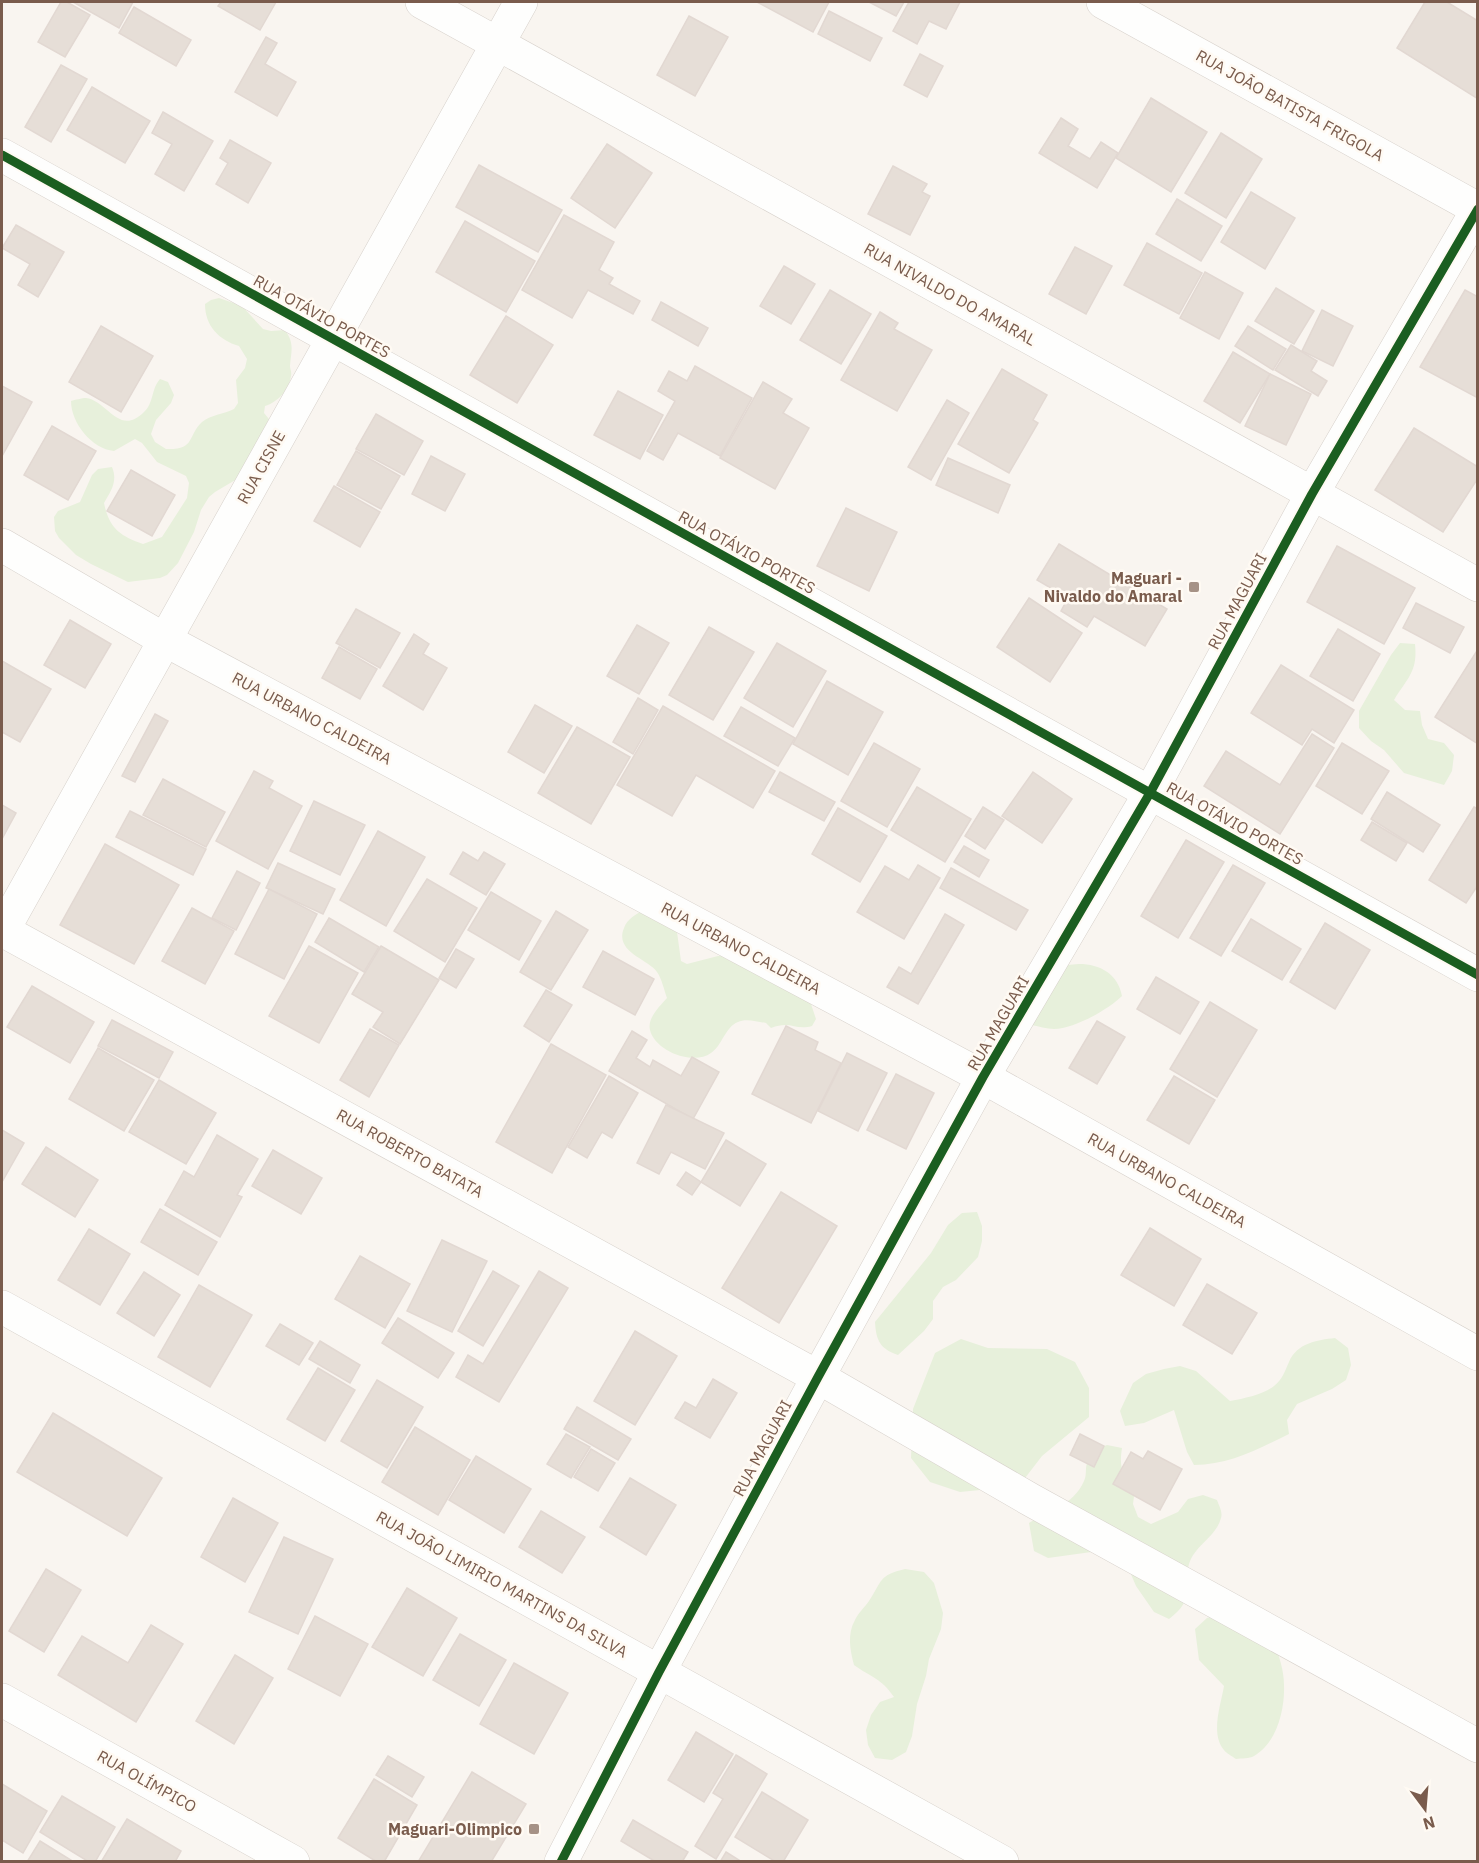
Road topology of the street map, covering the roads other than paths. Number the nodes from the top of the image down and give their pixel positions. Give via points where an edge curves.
1 (422, 2) edge
2 (521, 2) edge
3 (1103, 2) edge
4 (498, 43) junction
5 (2, 155) edge
6 (1478, 209) edge
7 (333, 340) junction
8 (1312, 494) junction
9 (2, 546) edge
10 (1478, 585) edge
11 (165, 639) junction
12 (1150, 793) junction
13 (2, 931) edge
14 (1478, 975) edge
15 (983, 1077) junction
16 (2, 1307) edge
17 (1478, 1354) edge
18 (818, 1377) junction
19 (659, 1672) junction
20 (2, 1700) edge
21 (1478, 1746) edge
22 (293, 1862) edge
23 (561, 1862) edge
24 (1002, 1862) edge

1 - 4 street, RUA NIVALDO DO AMARAL
2 - 4 street, RUA CISNE
3 - 6 street, RUA JOÃO BATISTA FRIGOLA
4 - 7 street, RUA CISNE
4 - 8 street, RUA NIVALDO DO AMARAL
5 - 7 street, RUA OTÁVIO PORTES
6 - 8 street, RUA MAGUARI
7 - 11 street, RUA CISNE
7 - 12 street, RUA OTÁVIO PORTES
8 - 10 street, RUA NIVALDO DO AMARAL
8 - 12 street, RUA MAGUARI
9 - 11 street, RUA URBANO CALDEIRA
11 - 13 street, RUA CISNE
11 - 15 street, RUA URBANO CALDEIRA
12 - 14 street, RUA OTÁVIO PORTES
12 - 15 street, RUA MAGUARI
13 - 18 street, RUA ROBERTO BATATA
15 - 17 street, RUA URBANO CALDEIRA
15 - 18 street, RUA MAGUARI
16 - 19 street, RUA JOÃO LIMIRIO MARTINS DA SILVA
18 - 19 street, RUA MAGUARI
18 - 21 street, RUA ROBERTO BATATA via 1041,1506
19 - 23 street, RUA MAGUARI
19 - 24 street, RUA JOÃO LIMIRIO MARTINS DA SILVA
20 - 22 street, RUA OLÍMPICO

